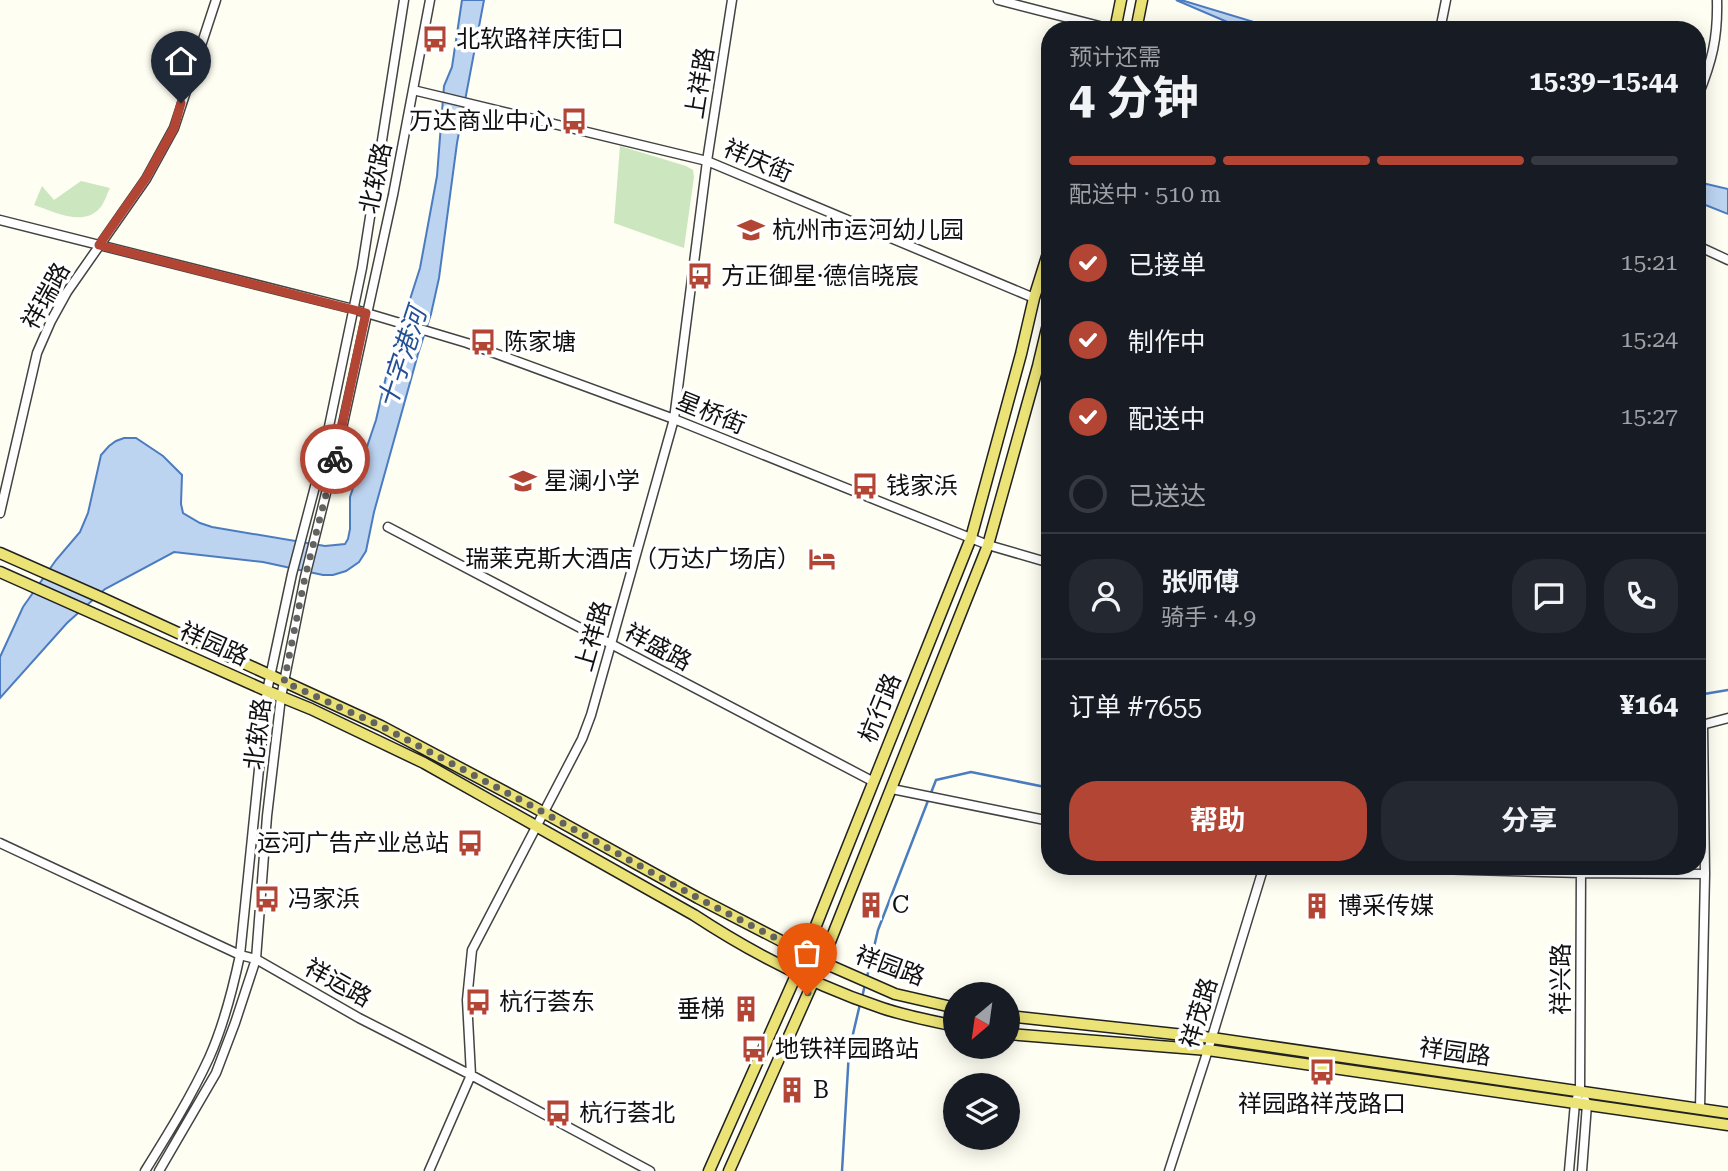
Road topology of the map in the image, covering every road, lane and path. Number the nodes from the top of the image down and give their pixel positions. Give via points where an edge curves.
1 (216, 0) edge
2 (404, 0) edge
3 (430, 0) edge
4 (732, 0) edge
5 (998, 0) edge
6 (1121, 0) edge
7 (1142, 0) edge
8 (1446, 0) edge
9 (1717, 0) edge
10 (1080, 21) edge
11 (1117, 21) edge
12 (1138, 21) edge
13 (1442, 21) edge
14 (1706, 75) edge
15 (413, 90) junction
16 (707, 161) junction
17 (0, 220) edge
18 (99, 245) junction
19 (1706, 250) edge
20 (1728, 260) edge
21 (1041, 276) edge
22 (1034, 298) junction
23 (353, 309) junction
24 (366, 313) junction
25 (1041, 354) edge
26 (674, 419) junction
27 (0, 513) edge
28 (388, 527) dead end
29 (971, 538) junction
30 (988, 545) junction
31 (0, 553) edge
32 (1041, 560) edge
33 (0, 572) edge
34 (611, 644) junction
35 (270, 675) junction
36 (284, 682) junction
37 (267, 691) junction
38 (281, 697) junction
39 (1728, 718) edge
40 (1706, 724) edge
41 (874, 782) junction
42 (892, 789) junction
43 (545, 813) junction
44 (1041, 819) edge
45 (537, 828) junction
46 (0, 843) edge
47 (1261, 875) edge
48 (1581, 875) edge
49 (1705, 875) edge
50 (805, 954) junction
51 (240, 955) junction
52 (256, 959) junction
53 (822, 962) junction
54 (797, 974) junction
55 (813, 981) junction
56 (943, 1005) edge
57 (1020, 1017) edge
58 (943, 1023) edge
59 (1020, 1035) edge
60 (1212, 1038) junction
61 (1208, 1050) junction
62 (471, 1074) junction
63 (1580, 1091) junction
64 (1575, 1102) junction
65 (1587, 1104) junction
66 (1700, 1109) junction
67 (1728, 1113) edge
68 (1728, 1125) edge
69 (145, 1171) edge
70 (159, 1171) edge
71 (429, 1171) edge
72 (650, 1171) edge
73 (709, 1171) edge
74 (729, 1171) edge
75 (1170, 1171) edge
76 (1569, 1171) edge
77 (1582, 1171) edge

1 - 18 street, 祥瑞路 via 174,128
2 - 23 street, 北软路
3 - 15 street, 北软路
4 - 16 street, 上祥路
5 - 10 street
6 - 11 main road
7 - 12 main road
8 - 13 street
9 - 14 street via 1714,50
15 - 16 street, 祥庆街
15 - 24 street, 北软路
16 - 22 street, 祥庆街
16 - 26 street, 上祥路
17 - 18 street, 星桥街
18 - 23 street, 星桥街
18 - 27 street, 祥瑞路 via 66,292 37,353
19 - 20 street
21 - 22 main road, 杭行路
22 - 29 main road, 杭行路
23 - 24 street, 星桥街
23 - 35 street, 北软路
24 - 26 street, 星桥街 via 467,343
24 - 36 street, 北软路
25 - 30 main road, 杭行路
26 - 29 street, 星桥街
26 - 34 street, 上祥路
28 - 34 street, 祥盛路
29 - 30 street, 星桥街
29 - 41 main road, 杭行路
30 - 32 street, 星桥街
30 - 42 main road, 杭行路
31 - 35 main road, 祥园路
33 - 37 main road, 祥园路
34 - 41 street, 祥盛路
34 - 43 street, 上祥路 via 582,739
35 - 36 main road, 祥园路
35 - 37 street, 北软路
36 - 38 street, 北软路
36 - 43 main road, 祥园路 via 381,726
37 - 38 main road, 祥园路
37 - 51 street, 北软路
38 - 45 main road, 祥园路 via 424,763
38 - 52 street, 北软路
39 - 40 street
41 - 50 main road, 杭行路
42 - 44 street
42 - 53 main road, 杭行路
43 - 45 street, 上祥路
43 - 50 main road, 祥园路
45 - 54 main road, 祥园路
45 - 62 street, 上祥路 via 472,950 467,1000
46 - 51 street, 祥运路
47 - 60 street, 祥茂路
48 - 63 street, 祥兴路
49 - 66 street
50 - 53 main road, 祥园路
50 - 54 main road, 杭行路
51 - 52 street, 祥运路
51 - 69 street, 北软路 via 210,1056
52 - 62 street, 祥运路
52 - 70 street, 北软路 via 216,1073
53 - 55 main road, 杭行路
53 - 56 main road, 祥园路 via 895,994
54 - 55 main road, 祥园路
54 - 73 main road, 杭行路
55 - 58 main road, 祥园路 via 883,1009
55 - 74 main road, 杭行路
57 - 60 main road, 祥园路
59 - 61 main road, 祥园路
60 - 61 street, 祥茂路
60 - 63 main road, 祥园路
61 - 64 main road, 祥园路
61 - 75 street, 祥茂路
62 - 71 street, 上祥路
62 - 72 street, 祥运路
63 - 64 street, 祥兴路
63 - 65 street, 祥兴路
63 - 66 main road, 祥园路
64 - 65 main road, 祥园路
64 - 76 street, 祥兴路
65 - 68 main road, 祥园路
65 - 77 street
66 - 67 main road, 祥园路

